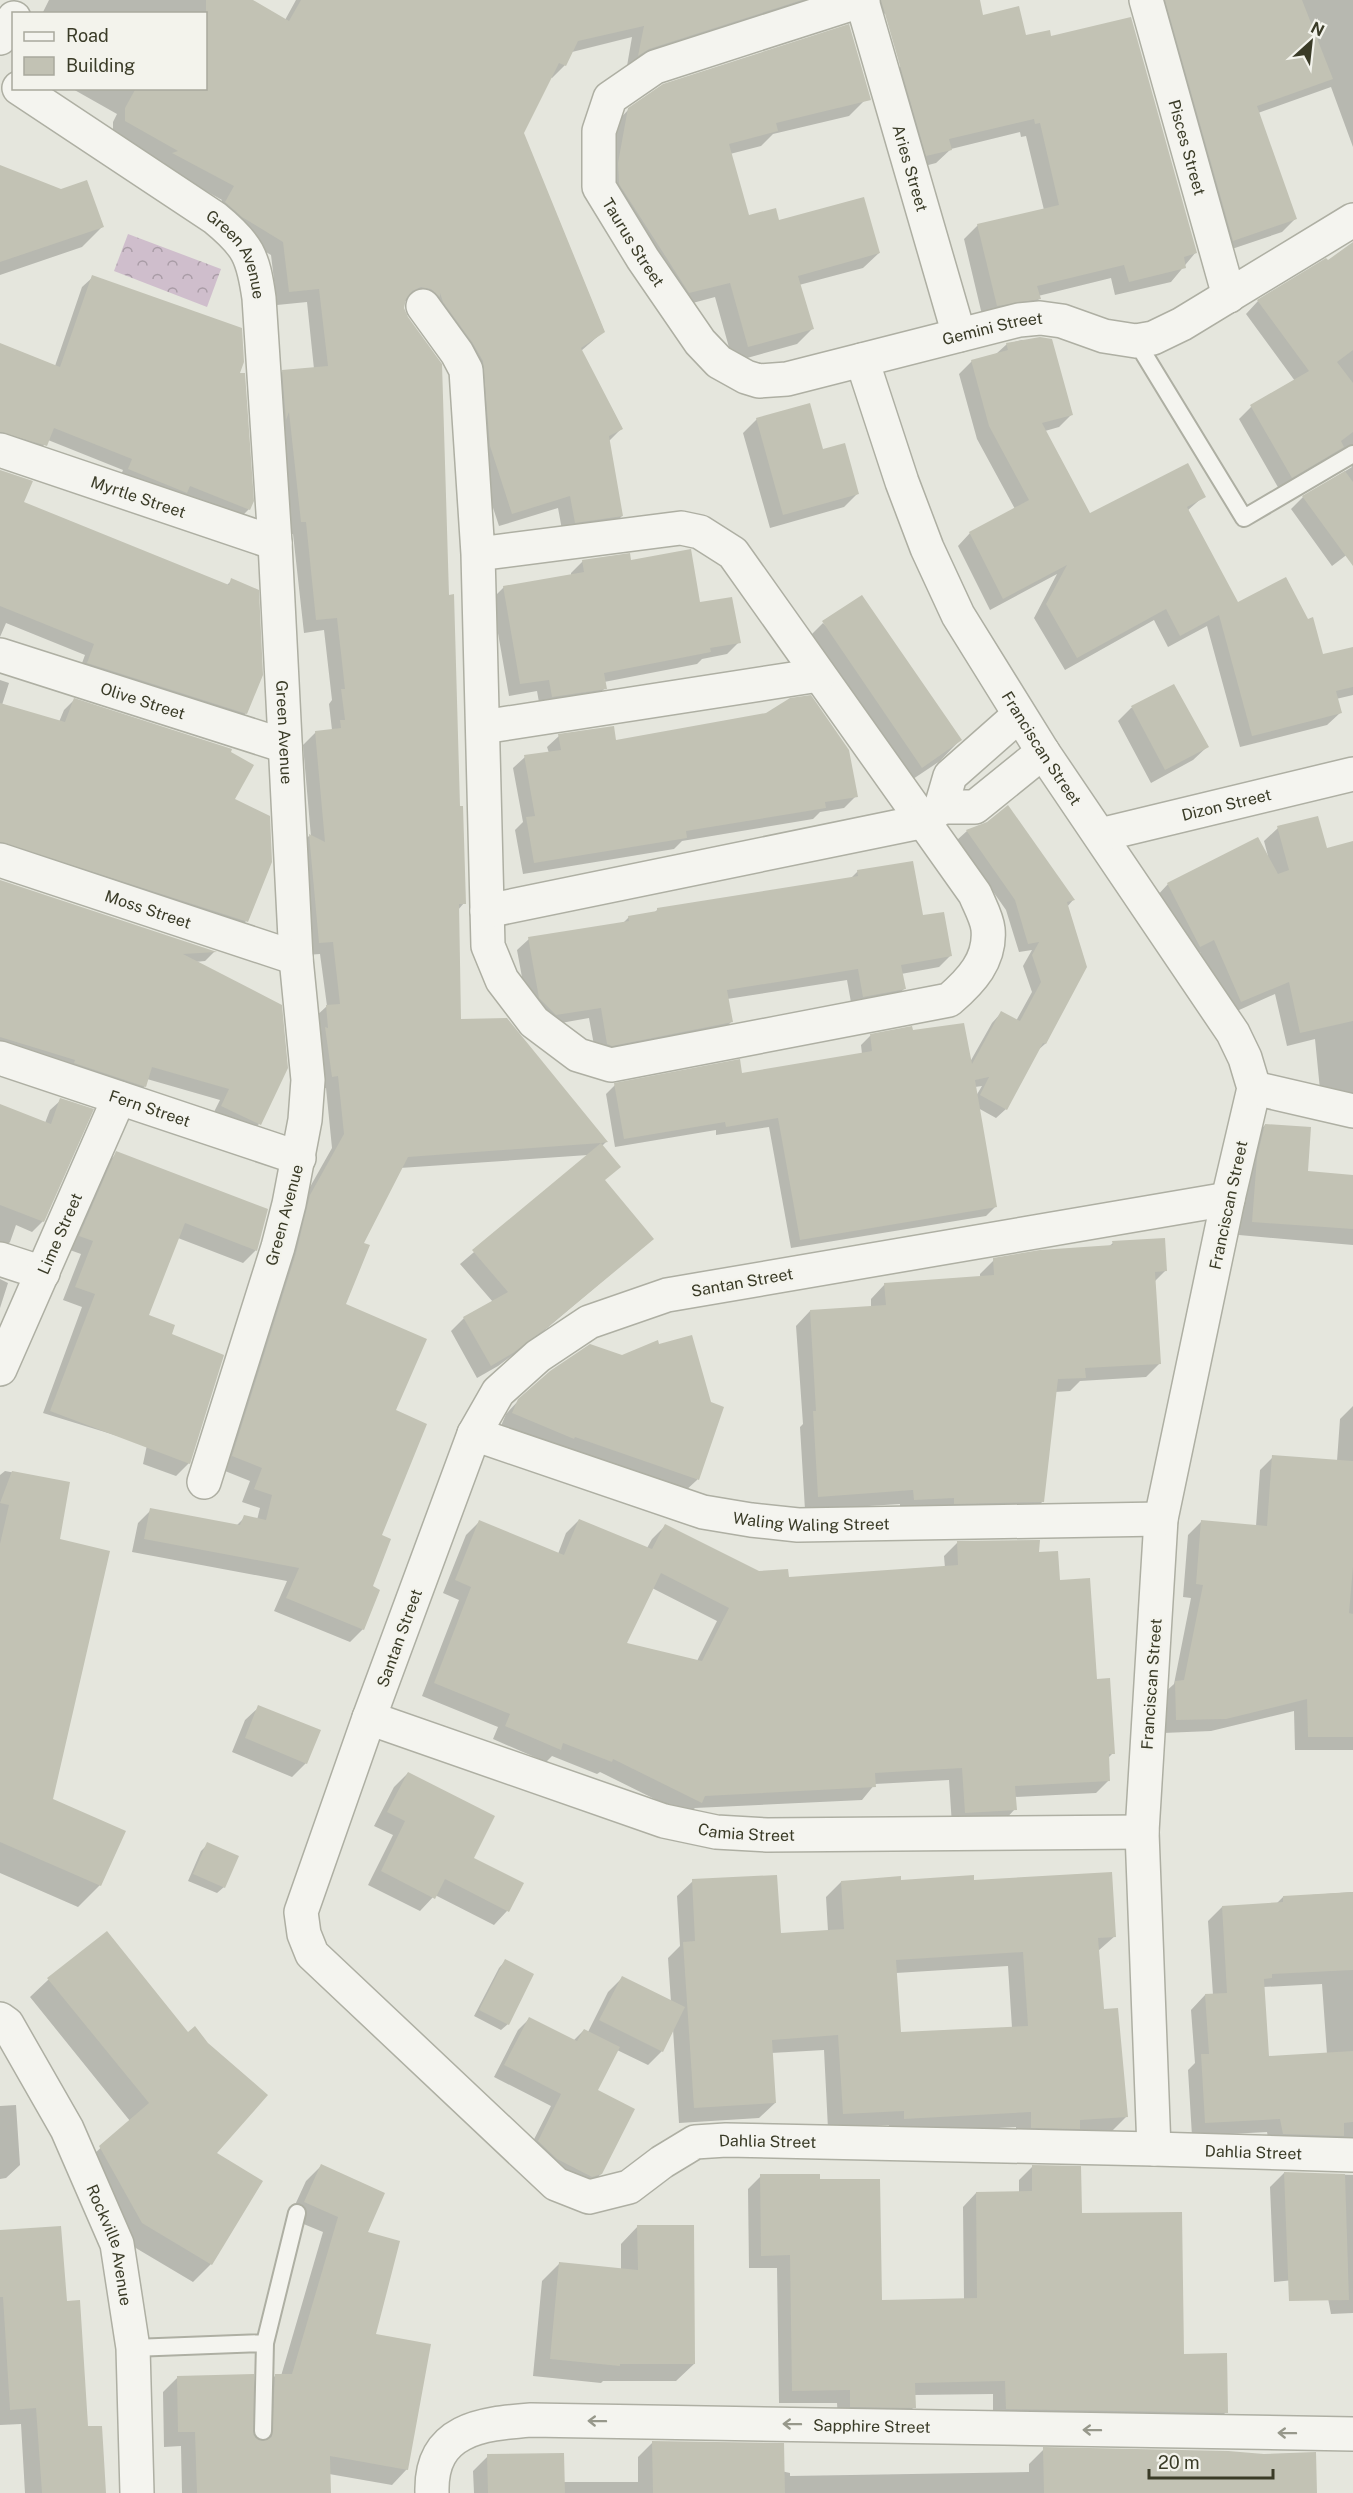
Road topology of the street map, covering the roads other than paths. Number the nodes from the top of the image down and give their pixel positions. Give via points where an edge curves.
1 (28, 0) edge
2 (1146, 0) edge
3 (862, 1) edge
4 (19, 12) edge
5 (12, 21) edge
6 (0, 38) edge
7 (22, 90) edge
8 (1353, 220) edge
9 (1229, 296) junction
10 (423, 306) dead end
11 (959, 334) junction
12 (1136, 341) junction
13 (862, 360) junction
14 (746, 377) joint
15 (0, 450) edge
16 (1353, 454) edge
17 (275, 543) junction
18 (478, 554) junction
19 (0, 655) edge
20 (819, 675) junction
21 (1019, 715) junction
22 (483, 727) junction
23 (285, 746) junction
24 (1043, 752) junction
25 (1353, 774) edge
26 (933, 814) junction
27 (1100, 836) junction
28 (0, 860) edge
29 (487, 910) junction
30 (296, 958) junction
31 (0, 1058) edge
32 (1254, 1088) junction
33 (119, 1098) junction
34 (1353, 1111) edge
35 (300, 1158) junction
36 (1228, 1199) junction
37 (0, 1259) edge
38 (43, 1274) junction
39 (0, 1369) edge
40 (474, 1434) junction
41 (204, 1482) dead end
42 (1161, 1519) junction
43 (369, 1718) junction
44 (1142, 1832) junction
45 (304, 1934) joint
46 (0, 2019) edge
47 (1154, 2149) junction
48 (1353, 2155) edge
49 (297, 2213) dead end
50 (264, 2343) junction
51 (133, 2348) junction
52 (263, 2431) dead end
53 (1350, 2443) edge
54 (137, 2493) edge
55 (432, 2493) edge

1 - 4 street
2 - 9 street, Pisces Street
3 - 11 street, Aries Street
3 - 14 street, Taurus Street via 655,67 610,98 599,131 597,164 603,195 700,342 719,362
5 - 6 street
7 - 17 street, Green Avenue via 215,218 249,252 259,298
8 - 9 street, Gemini Street
9 - 12 street, Gemini Street via 1168,332
10 - 18 street via 466,370
11 - 12 street, Gemini Street via 1040,318
11 - 13 street, Gemini Street
12 - 16 lane via 1244,518
13 - 14 street, Gemini Street via 787,379 759,381
13 - 21 street, Franciscan Street via 927,548 958,615
15 - 17 street, Myrtle Street
17 - 23 street, Green Avenue
18 - 20 street via 681,528 700,532 733,553
18 - 22 street
19 - 23 street, Olive Street
20 - 22 street
20 - 26 street
21 - 24 street, Franciscan Street
21 - 26 street via 950,776
22 - 29 street
23 - 30 street, Green Avenue
24 - 26 street via 975,807
24 - 27 street, Franciscan Street
25 - 27 street, Dizon Street
26 - 29 street
26 - 29 street via 975,894 988,928 985,959 970,982 949,1000 611,1065 578,1055 534,1022 502,980 488,946
27 - 32 street, Franciscan Street via 1233,1033
28 - 30 street, Moss Street
30 - 35 street, Green Avenue via 308,1080
31 - 33 street, Fern Street
32 - 34 street
32 - 36 street, Franciscan Street
33 - 35 street, Fern Street
33 - 38 street, Lime Street
35 - 41 street, Green Avenue via 278,1246
36 - 40 street, Santan Street via 667,1295 589,1322 538,1356 498,1392
36 - 42 street, Franciscan Street
37 - 38 street
38 - 39 street, Lime Street
40 - 42 street, Waling Waling Street via 703,1512 751,1520 798,1525
40 - 43 street, Santan Street
42 - 44 street, Franciscan Street
43 - 44 street, Camia Street via 664,1821 716,1832
43 - 45 street, Santan Street via 301,1912
44 - 47 street, Franciscan Street
45 - 47 street, Dahlia Street via 312,1954 556,2184 589,2196 629,2187 695,2142
46 - 51 street, Rockville Avenue via 7,2024 67,2128 117,2244
47 - 48 street, Dahlia Street
49 - 50 lane
50 - 51 lane
50 - 52 lane
51 - 54 street, Rockville Avenue
53 -> 55 street, Sapphire Street via 531,2420 486,2423 456,2436 440,2456

